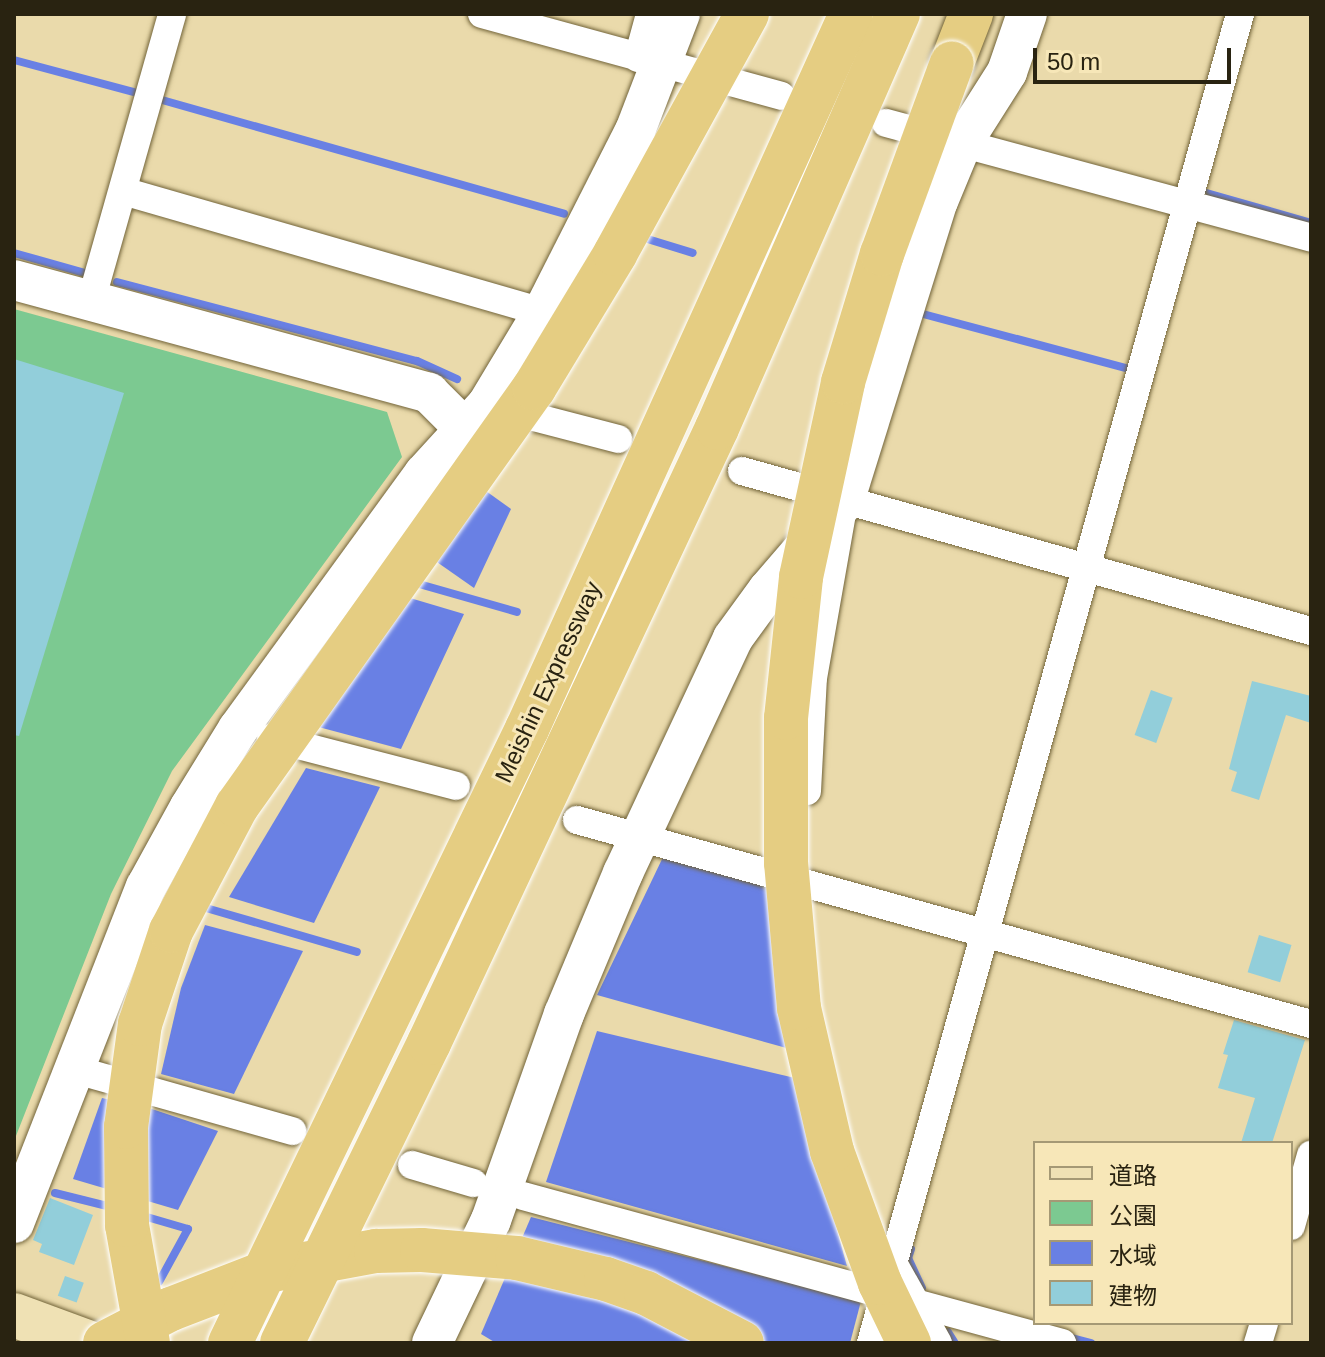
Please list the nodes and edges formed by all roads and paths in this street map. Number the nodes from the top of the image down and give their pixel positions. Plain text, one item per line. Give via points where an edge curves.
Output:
1 (172, 14) edge
2 (482, 14) edge
3 (650, 14) edge
4 (680, 14) edge
5 (747, 14) edge
6 (851, 14) edge
7 (898, 14) edge
8 (971, 14) edge
9 (1027, 14) edge
10 (1240, 14) edge
11 (651, 62) junction
12 (781, 96) dead end
13 (886, 123) dead end
14 (962, 143) junction
15 (123, 191) junction
16 (1188, 203) junction
17 (1311, 238) edge
18 (14, 280) edge
19 (91, 301) junction
20 (543, 312) junction
21 (476, 417) junction
22 (618, 439) dead end
23 (742, 471) dead end
24 (844, 502) junction
25 (1086, 570) junction
26 (1311, 631) edge
27 (238, 729) junction
28 (456, 786) dead end
29 (577, 820) dead end
30 (638, 838) junction
31 (777, 876) junction
32 (809, 885) junction
33 (984, 935) junction
34 (1311, 1024) edge
35 (73, 1069) junction
36 (292, 1131) dead end
37 (1311, 1155) edge
38 (412, 1165) dead end
39 (473, 1183) dead end
40 (523, 1196) dead end
41 (1293, 1219) edge
42 (14, 1223) edge
43 (893, 1263) junction
44 (880, 1294) junction
45 (14, 1315) edge
46 (912, 1323) edge
47 (90, 1343) edge
48 (105, 1343) edge
49 (148, 1343) edge
50 (230, 1343) edge
51 (282, 1343) edge
52 (432, 1343) edge
53 (742, 1343) edge
54 (871, 1343) edge
55 (938, 1343) edge
56 (1062, 1343) edge

1 - 15 street
2 - 11 street
3 - 11 street
4 - 11 street
5 - 49 highway, bridge via 615,254 534,388 251,784 171,931 140,1024 126,1127 127,1225
6 - 50 highway, Meishin Expressway, bridge via 527,729
7 - 51 highway, Meishin Expressway, bridge via 717,428
8 - 46 highway, bridge via 882,254 843,382 801,577 786,718 786,863 802,1022 837,1165 880,1283
9 - 14 street via 1007,72
10 - 16 street
11 - 12 street
11 - 20 street via 635,131
13 - 14 street
14 - 16 street
14 - 24 street via 938,201
15 - 19 street
15 - 20 street
16 - 17 street
16 - 25 street
18 - 19 street
19 - 21 street via 429,393
20 - 21 street
21 - 22 street
21 - 27 street via 424,474
23 - 24 street
24 - 25 street
24 - 30 street via 733,638
24 - 32 street via 813,678 807,775
25 - 26 street
25 - 33 street
27 - 28 street
27 - 35 street via 146,887
29 - 30 street
30 - 31 street
30 - 52 street via 564,1014 491,1220
31 - 32 street
31 - 44 street via 801,1064 843,1214
32 - 33 street
32 - 43 street via 825,1049 868,1205
33 - 34 street
33 - 43 street
35 - 36 street
35 - 42 street
37 - 41 street
38 - 39 street
40 - 44 street
43 - 44 street
43 - 46 street
44 - 46 street
44 - 54 street
45 - 47 main road
46 - 55 street
46 - 56 street
48 - 53 highway, bridge via 171,1309 272,1270 337,1256 422,1250 517,1258 606,1279 646,1293

